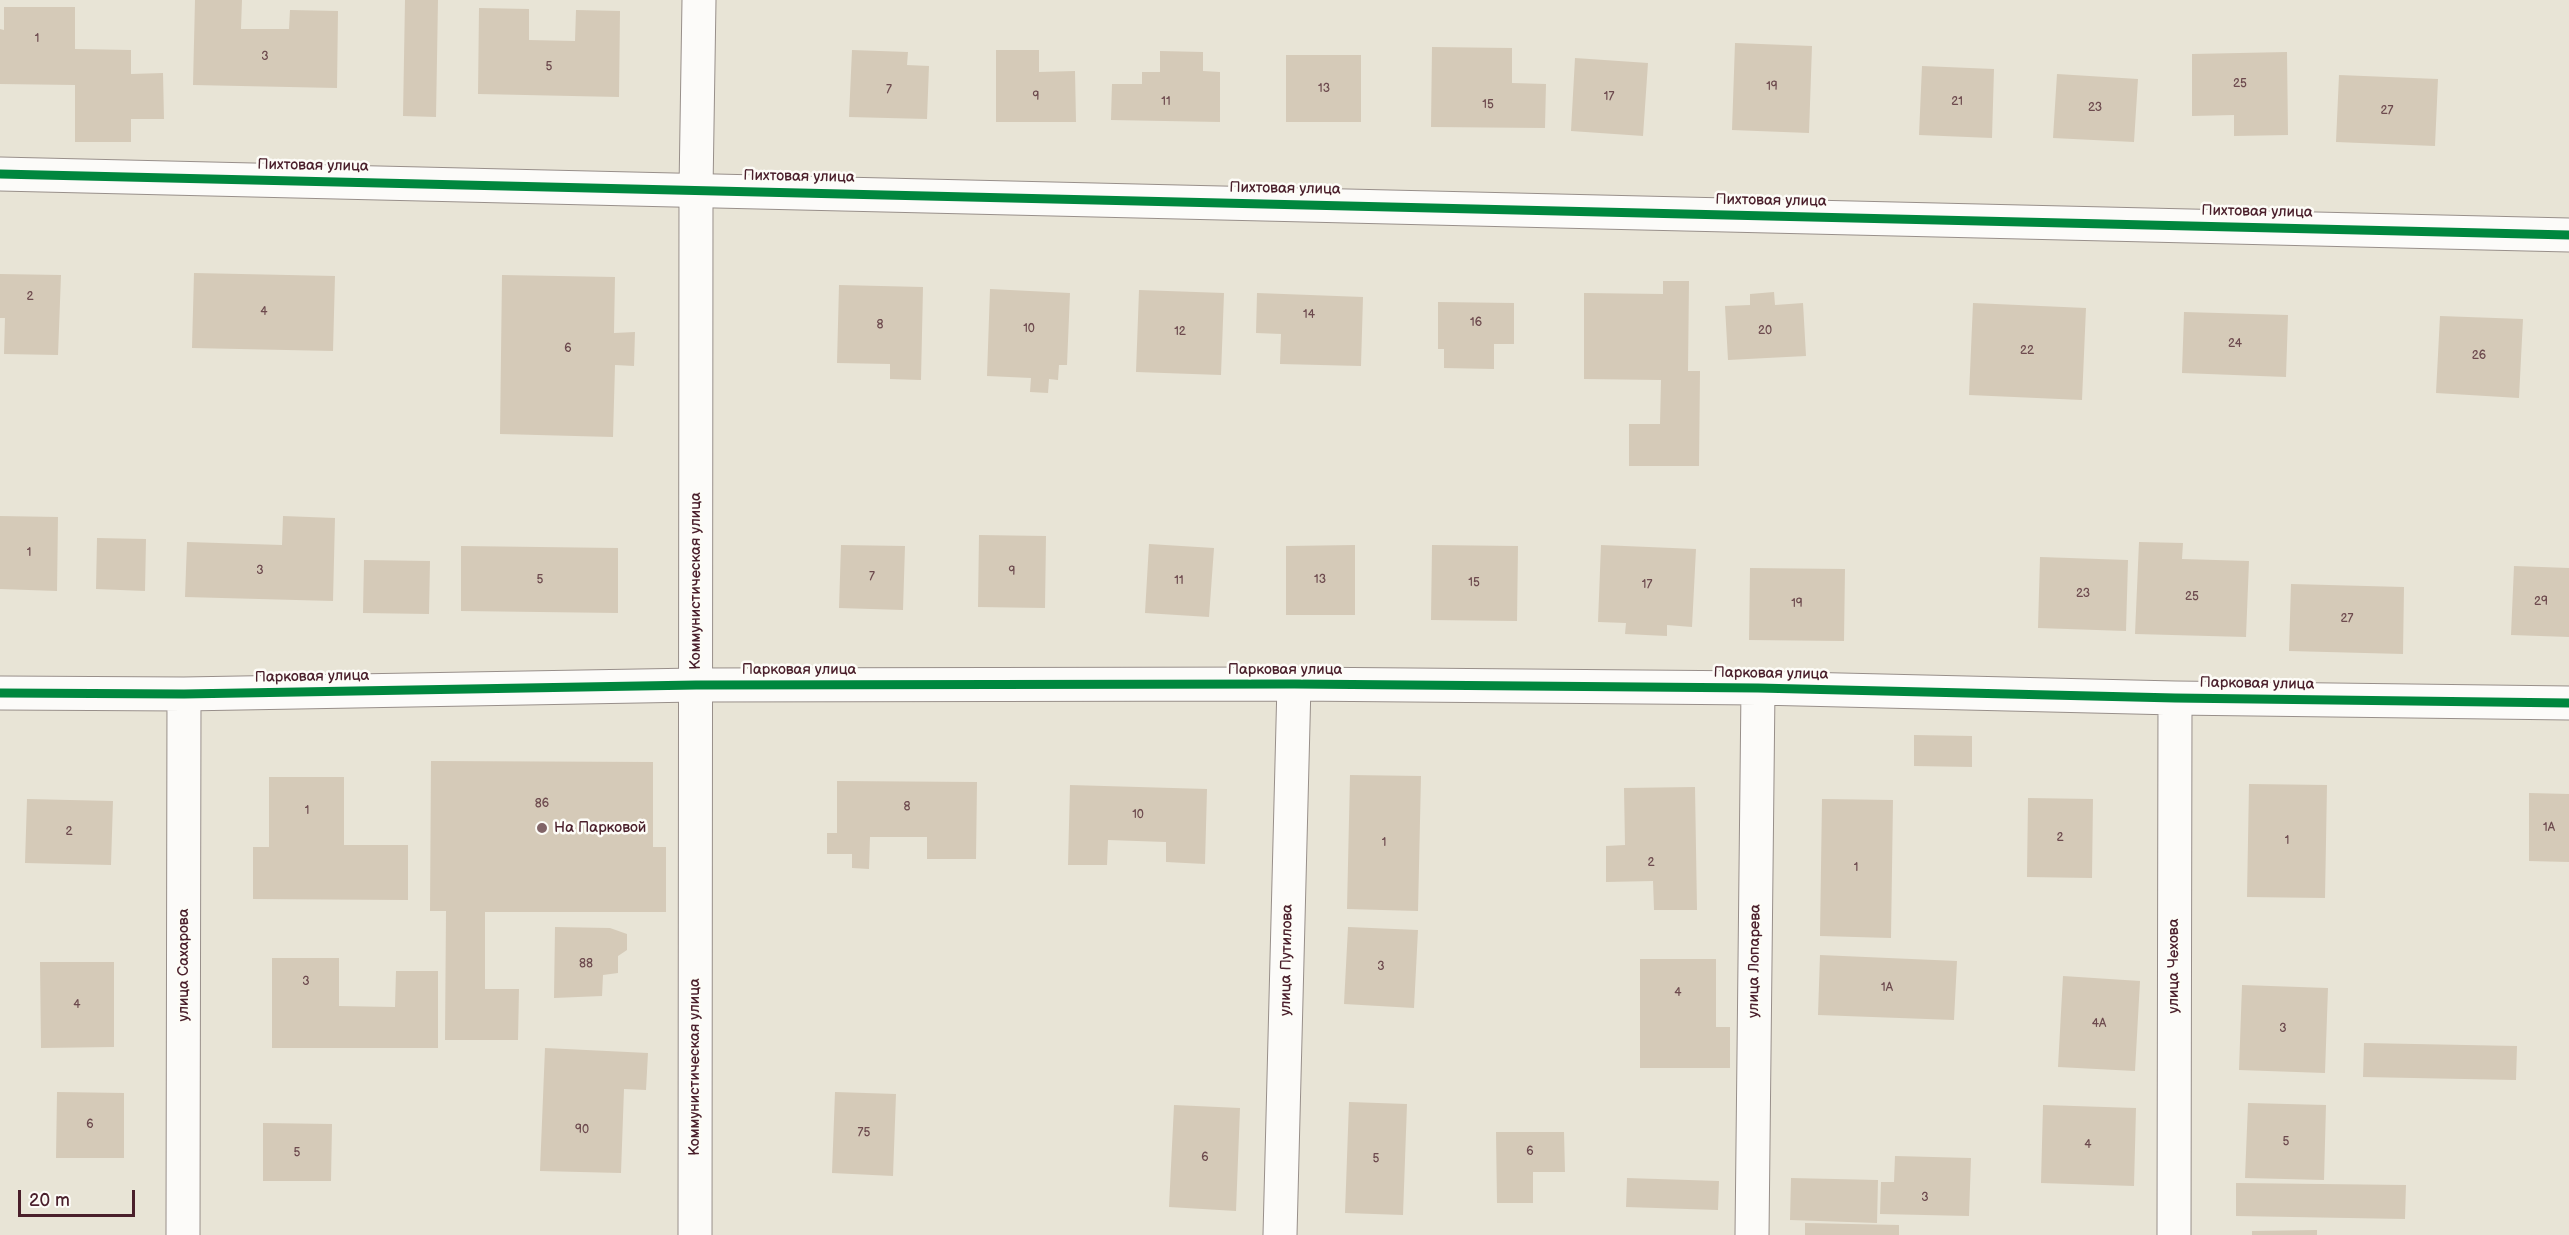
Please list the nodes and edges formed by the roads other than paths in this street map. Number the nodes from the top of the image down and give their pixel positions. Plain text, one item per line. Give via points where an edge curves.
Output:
1 (699, 0) edge
2 (0, 174) edge
3 (696, 189) junction
4 (2569, 235) edge
5 (1294, 684) junction
6 (696, 685) junction
7 (1758, 688) junction
8 (0, 693) edge
9 (184, 694) junction
10 (2175, 698) junction
11 (2569, 703) edge
12 (183, 1235) edge
13 (695, 1235) edge
14 (1280, 1235) edge
15 (1752, 1235) edge
16 (2174, 1235) edge

1 - 3 street, Коммунистическая улица
2 - 3 street, Пихтовая улица
3 - 4 street, Пихтовая улица
3 - 6 street, Коммунистическая улица
5 - 6 street, Парковая улица
5 - 7 street, Парковая улица
5 - 14 street, улица Путилова
6 - 9 street, Парковая улица
6 - 13 street, Коммунистическая улица
7 - 10 street, Парковая улица
7 - 15 street, улица Лопарева
8 - 9 street, Парковая улица
9 - 12 street, улица Сахарова
10 - 11 street, Парковая улица
10 - 16 street, улица Чехова

